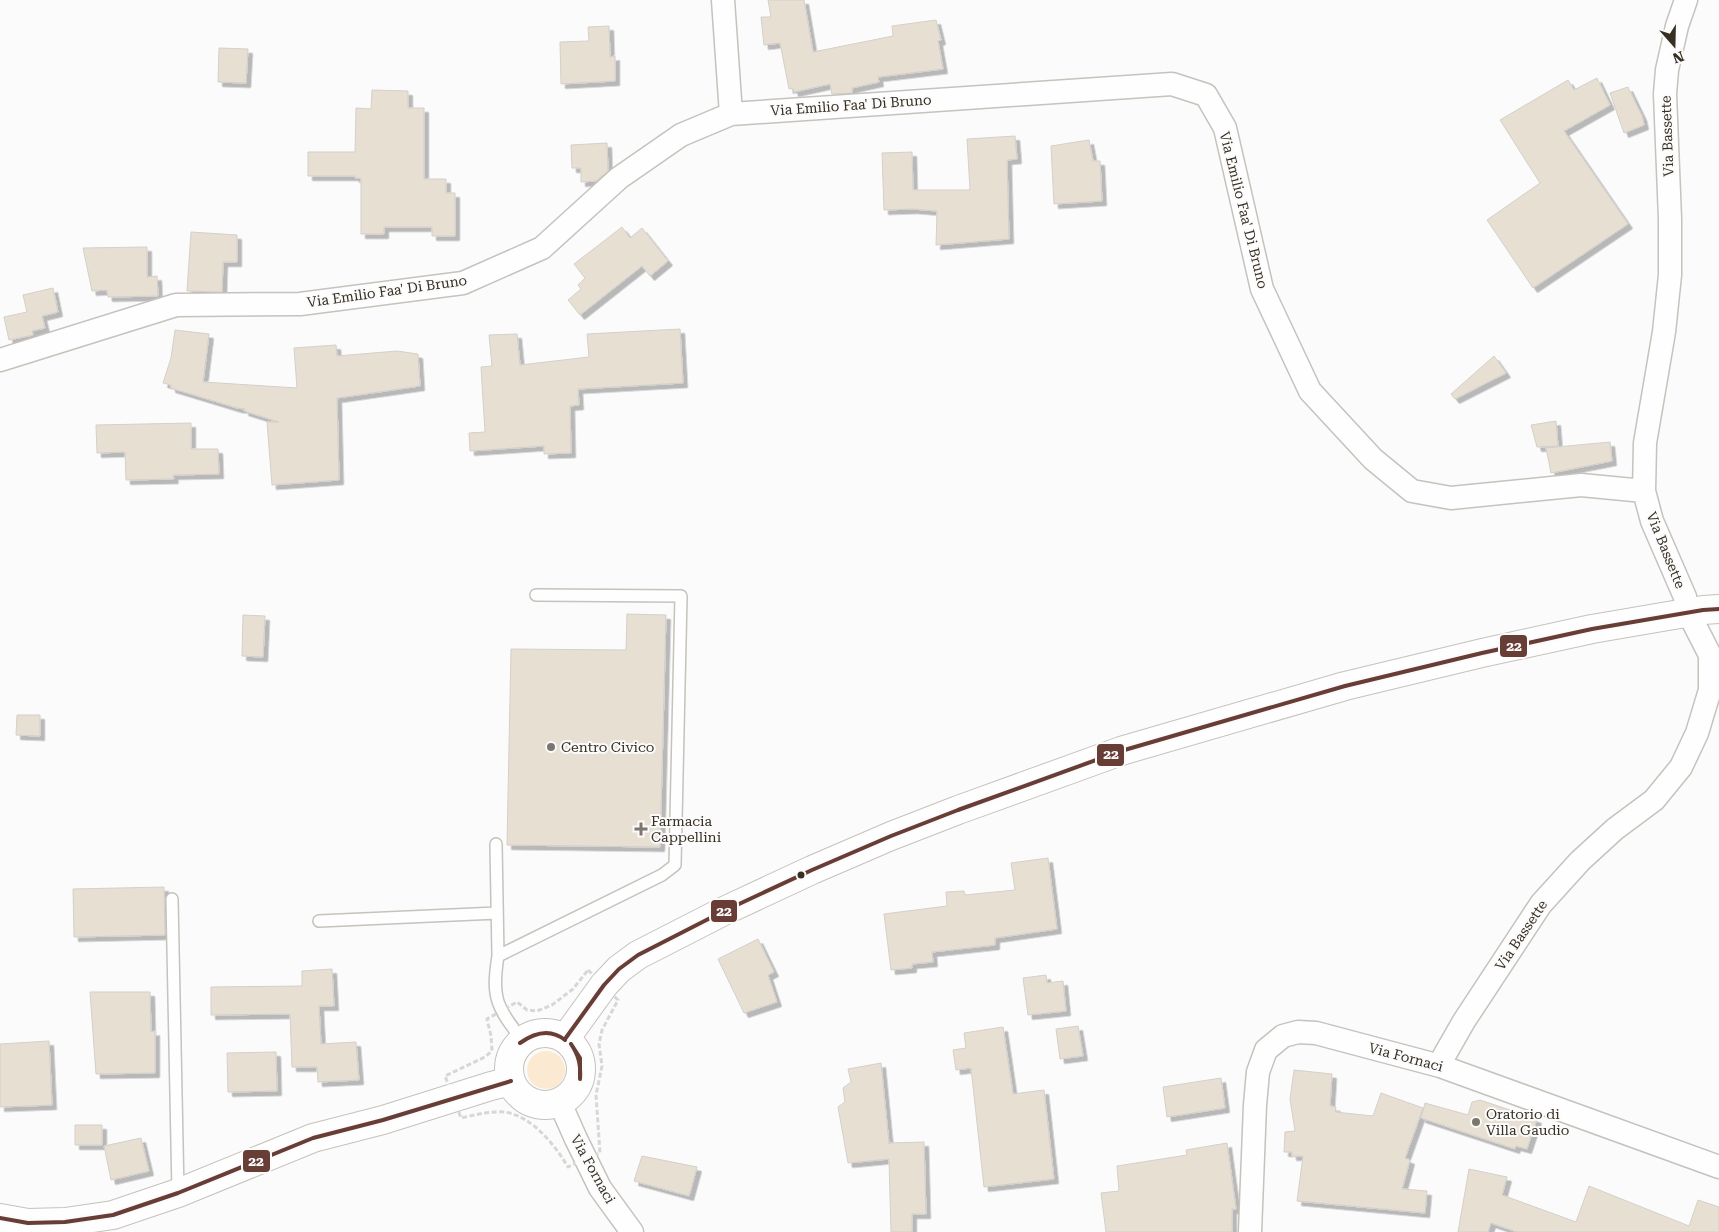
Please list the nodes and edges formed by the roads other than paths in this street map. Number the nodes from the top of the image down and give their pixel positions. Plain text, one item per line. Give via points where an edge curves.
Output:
1 (723, 0) edge
2 (1686, 0) edge
3 (731, 114) junction
4 (0, 360) edge
5 (1644, 491) junction
6 (536, 595) dead end
7 (1719, 609) edge
8 (1688, 612) junction
9 (496, 844) dead end
10 (172, 899) dead end
11 (497, 913) junction
12 (319, 921) dead end
13 (498, 956) junction
14 (565, 1039) junction
15 (523, 1041) junction
16 (1440, 1066) junction
17 (511, 1081) junction
18 (560, 1102) junction
19 (1719, 1166) edge
20 (178, 1193) junction
21 (0, 1218) edge
22 (64, 1227) edge
23 (632, 1232) edge
24 (1250, 1232) edge

1 - 3 street
2 - 5 street, Via Bassette via 1667,70 1670,276 1645,443
3 - 4 street, Via Emilio Faa' Di Bruno via 682,135 619,178 542,248 464,283 300,304 176,305
3 - 5 street, Via Emilio Faa' Di Bruno via 1172,84 1206,95 1225,128 1262,289 1310,391 1373,459 1412,491 1451,498 1581,485
5 - 8 street, Via Bassette via 1652,521 1685,597
6 - 13 lane via 681,596 675,865
7 - 8 street
8 - 14 street via 1491,650 1345,686 1121,751 958,810 812,870 638,954 604,986
8 - 16 street, Via Bassette via 1710,655 1710,690 1697,733 1681,766 1654,800 1580,860 1541,904 1464,1021
9 - 11 lane
10 - 20 lane
11 - 12 lane
11 - 13 lane
13 - 15 lane via 496,997 501,1011
14 - 15 street via 540,1033
14 - 18 street via 578,1053 582,1072 575,1090
15 - 17 street via 509,1063
16 - 19 street, Via Fornaci
16 - 24 street, Via Fornaci via 1316,1033 1298,1032 1283,1036 1267,1050 1258,1072
17 - 18 street via 515,1090 530,1103 540,1106
17 - 20 street via 313,1138
18 - 23 street, Via Fornaci via 600,1188
20 - 22 street via 113,1215
21 - 22 street

